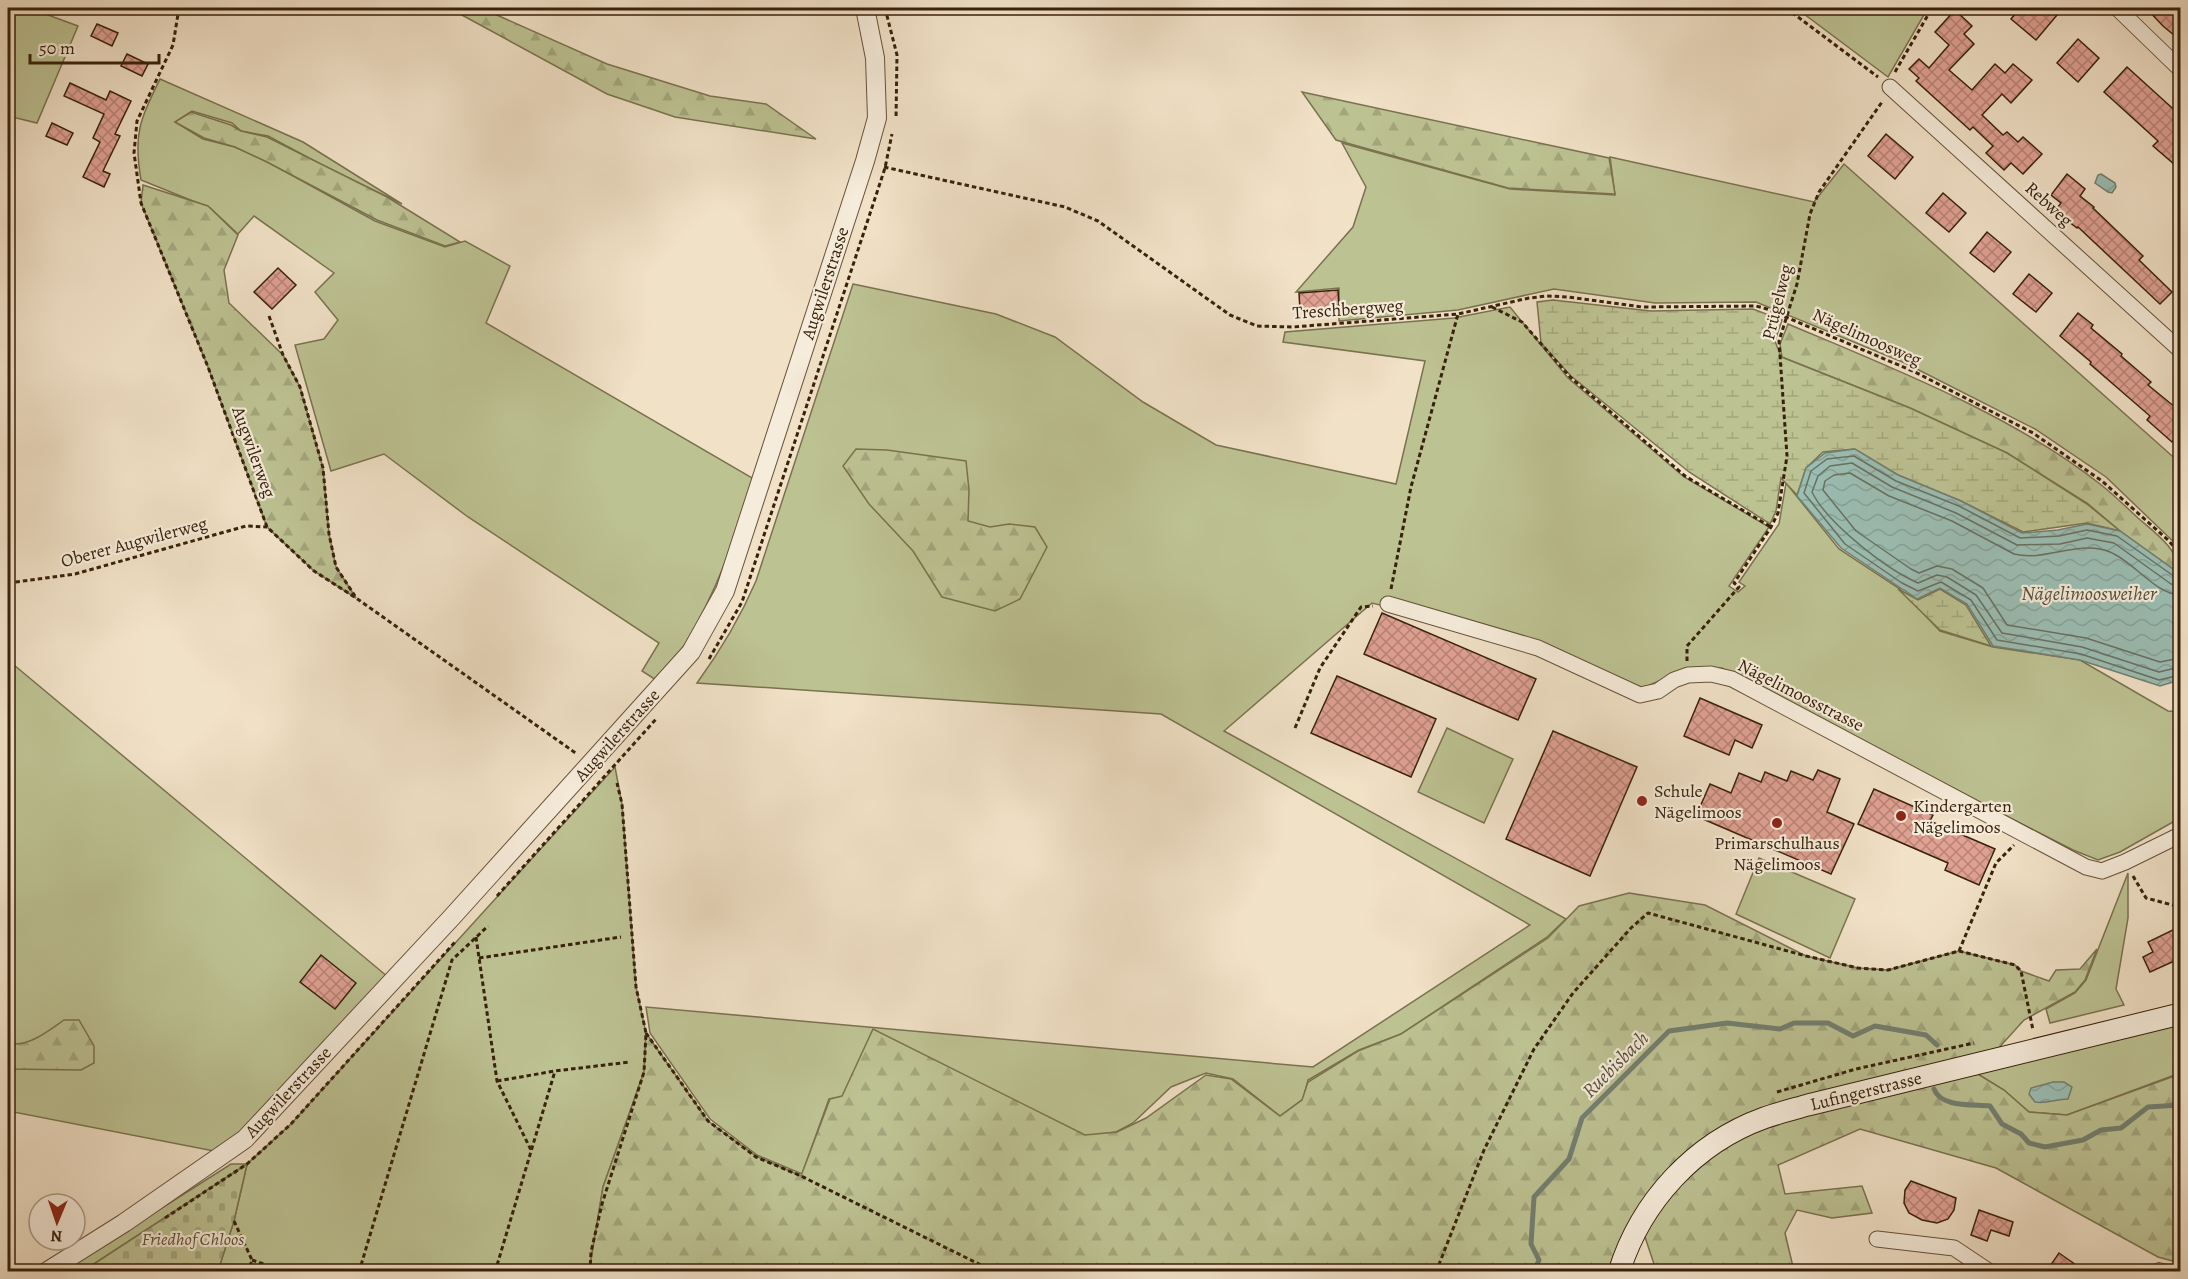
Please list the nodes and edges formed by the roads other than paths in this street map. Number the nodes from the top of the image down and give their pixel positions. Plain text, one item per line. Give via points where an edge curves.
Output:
1 (865, 8) edge
2 (2116, 8) edge
3 (2181, 69) edge
4 (1890, 87) road end
5 (2181, 350) edge
6 (1388, 604) road end
7 (2181, 835) edge
8 (2181, 1014) edge
9 (1877, 1239) dead end
10 (46, 1272) edge
11 (1620, 1272) edge
12 (1990, 1272) edge
13 (2147, 1272) edge
14 (2179, 1272) edge

1 - 10 street, Augwilerstrasse via 875,58 877,118 725,591 691,652 245,1139
2 - 3 street
4 - 5 street, Rebweg
6 - 7 street, Nägelimoosstrasse via 1538,648 1640,695 1658,691 1688,675 1711,674 1732,679 2086,867 2102,871
8 - 11 main road, Lufingerstrasse via 1763,1118 1720,1139 1691,1160 1667,1185 1640,1223
9 - 12 street via 1954,1248
13 - 14 lane via 2159,1267

